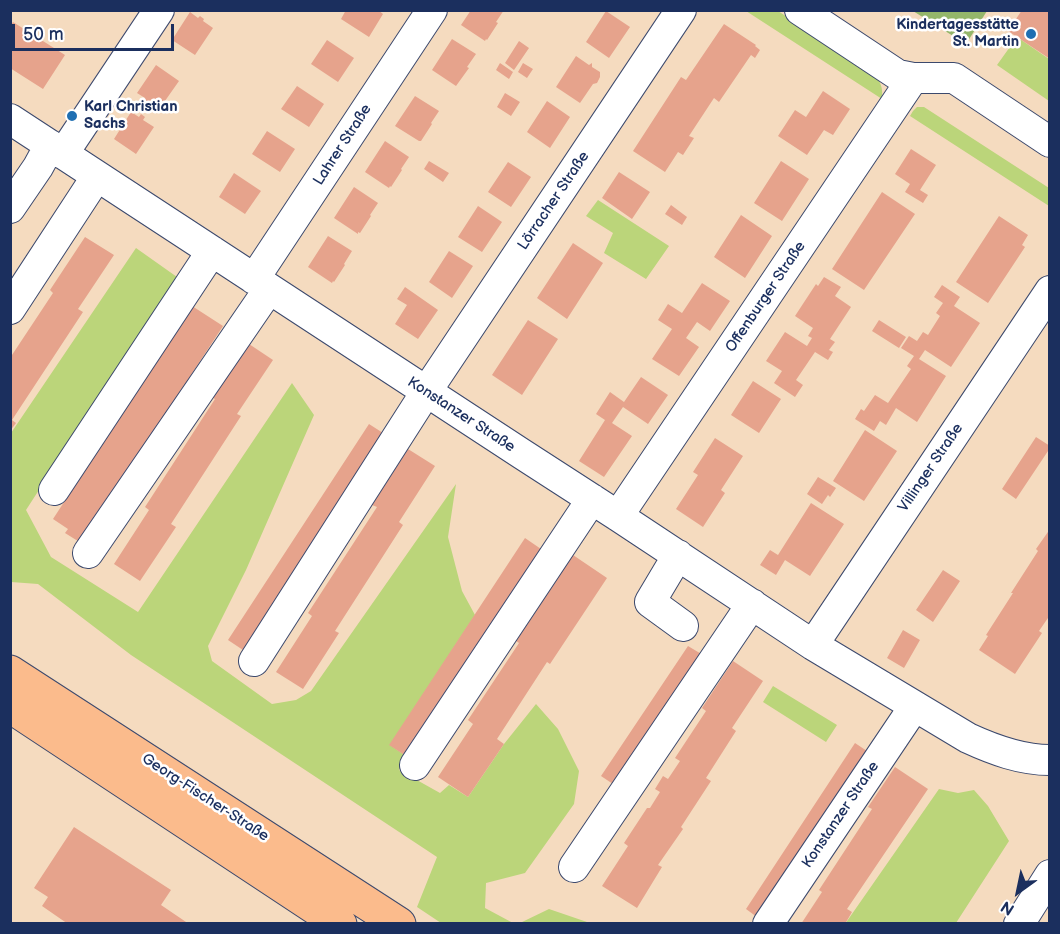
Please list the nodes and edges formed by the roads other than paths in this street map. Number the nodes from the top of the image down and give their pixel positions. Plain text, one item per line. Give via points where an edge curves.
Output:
1 (159, 10) edge
2 (432, 10) edge
3 (681, 10) edge
4 (800, 10) edge
5 (913, 78) junction
6 (10, 119) edge
7 (1050, 142) edge
8 (56, 149) junction
9 (97, 176) junction
10 (14, 194) edge
11 (212, 251) junction
12 (262, 284) junction
13 (1050, 291) edge
14 (10, 309) edge
15 (426, 392) junction
16 (54, 490) dead end
17 (592, 499) junction
18 (618, 516) junction
19 (88, 553) dead end
20 (678, 555) junction
21 (752, 604) junction
22 (683, 626) dead end
23 (813, 645) junction
24 (254, 661) dead end
25 (14, 695) edge
26 (914, 707) junction
27 (1050, 760) edge
28 (415, 765) dead end
29 (574, 867) dead end
30 (1050, 875) edge
31 (380, 918) edge
32 (340, 924) edge
33 (768, 924) edge
34 (1019, 924) edge

1 - 8 street
2 - 12 street, Lahrer Straße
3 - 15 street, Lörracher Straße
4 - 5 street via 898,75
5 - 7 street via 954,78
5 - 18 street, Offenburger Straße
6 - 8 street, Konstanzer Straße
8 - 9 street, Konstanzer Straße
8 - 10 street
9 - 11 street, Konstanzer Straße
9 - 14 street
11 - 12 street, Konstanzer Straße
11 - 16 street
12 - 15 street, Konstanzer Straße
12 - 19 street, Lahrer Straße
13 - 23 street, Villinger Straße
15 - 17 street, Konstanzer Straße
15 - 24 street, Lörracher Straße
17 - 18 street, Konstanzer Straße
17 - 28 street
18 - 20 street, Konstanzer Straße
20 - 21 street, Konstanzer Straße
20 - 22 street via 650,602
21 - 23 street, Konstanzer Straße
21 - 29 street
23 - 26 street, Konstanzer Straße
25 - 31 main road, Georg-Fischer-Straße
25 - 32 main road, Georg-Fischer-Straße
26 - 27 street, Konstanzer Straße via 993,750
26 - 33 street, Konstanzer Straße
30 - 34 street

